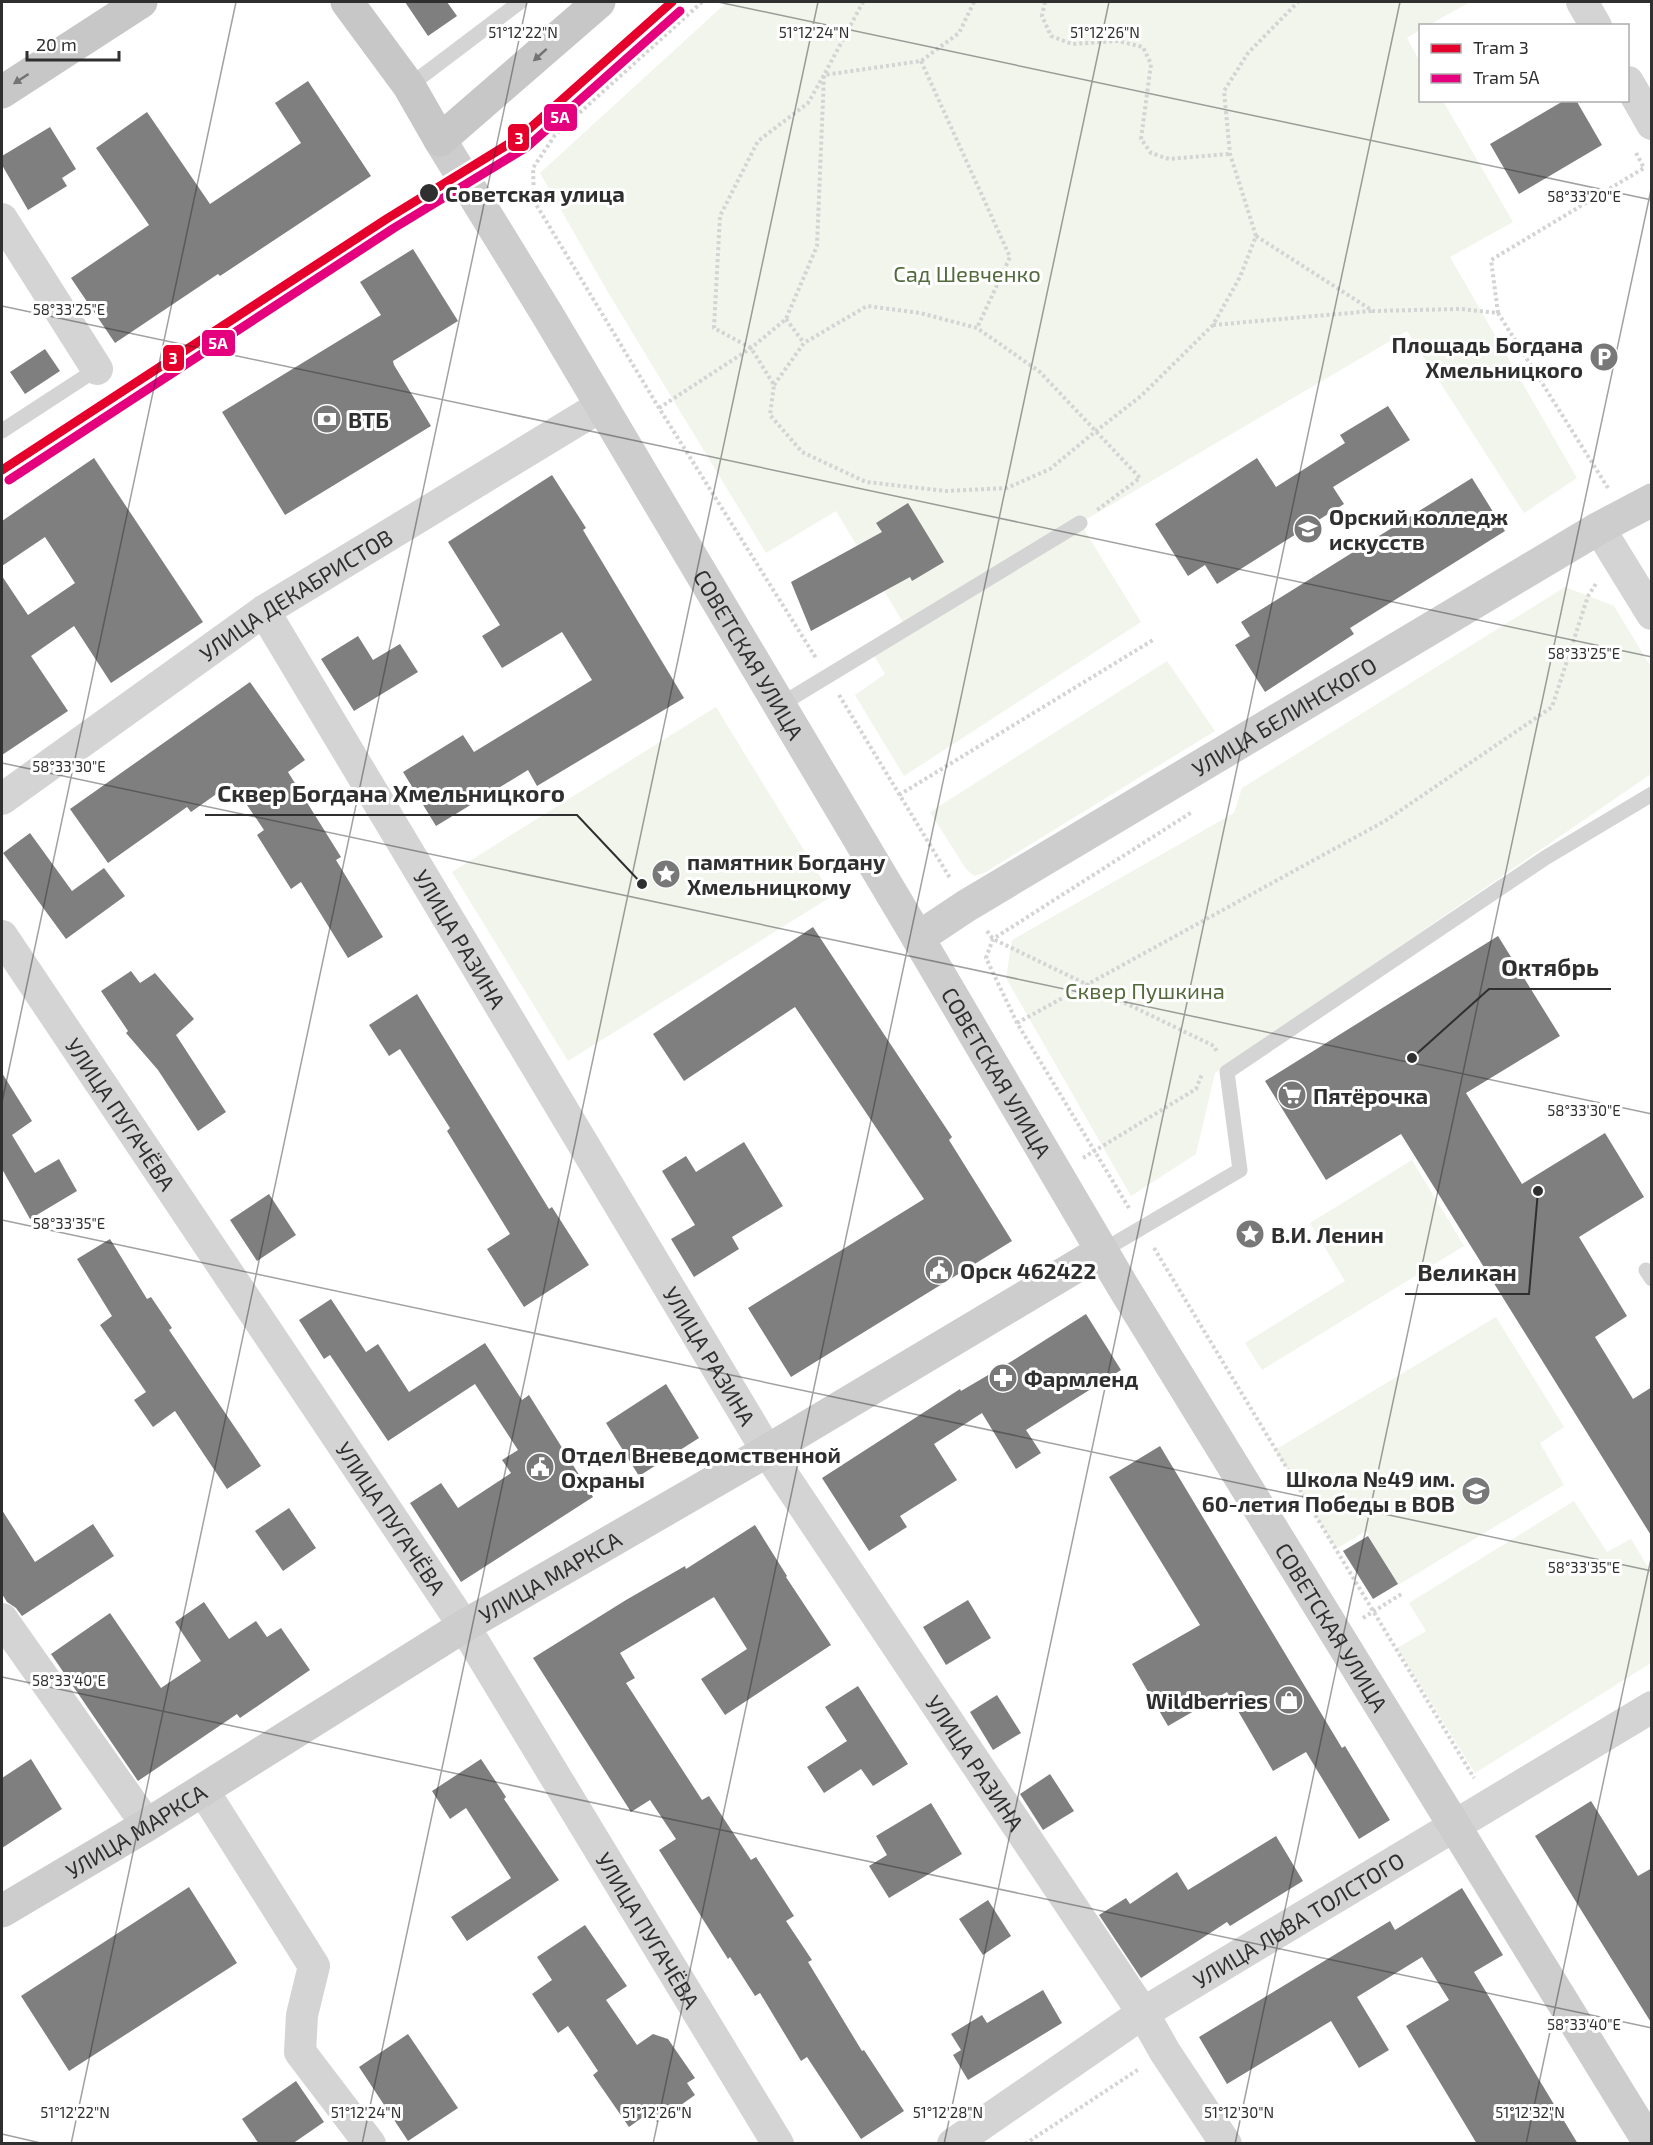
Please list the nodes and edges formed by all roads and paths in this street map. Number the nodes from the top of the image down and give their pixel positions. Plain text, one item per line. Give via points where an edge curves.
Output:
1 (141, 2) edge
2 (346, 2) edge
3 (520, 2) edge
4 (599, 2) edge
5 (702, 2) edge
6 (863, 2) edge
7 (974, 2) edge
8 (1045, 2) edge
9 (1298, 2) edge
10 (1582, 2) edge
11 (1595, 24) edge
12 (921, 60) junction
13 (824, 75) junction
14 (409, 86) junction
15 (1629, 86) edge
16 (2, 92) edge
17 (1642, 136) edge
18 (440, 140) junction
19 (1230, 154) junction
20 (2, 219) edge
21 (1256, 236) junction
22 (1373, 310) junction
23 (1498, 313) junction
24 (786, 319) junction
25 (1213, 325) junction
26 (977, 328) junction
27 (804, 343) junction
28 (751, 348) junction
29 (98, 369) joint
30 (774, 385) junction
31 (601, 406) junction
32 (659, 408) junction
33 (2, 431) edge
34 (1096, 431) junction
35 (1625, 514) edge
36 (1080, 523) joint
37 (1598, 580) dead end
38 (264, 612) junction
39 (1652, 614) edge
40 (1154, 640) dead end
41 (828, 676) junction
42 (780, 705) junction
43 (1652, 794) edge
44 (899, 795) junction
45 (2, 799) edge
46 (966, 906) junction
47 (2, 936) edge
48 (918, 938) junction
49 (1088, 985) junction
50 (1017, 1023) dead end
51 (1214, 1046) junction
52 (1210, 1057) dead end
53 (1205, 1068) dead end
54 (1227, 1071) junction
55 (1103, 1147) dead end
56 (1102, 1251) junction
57 (767, 1451) junction
58 (1403, 1593) dead end
59 (2, 1619) edge
60 (464, 1626) junction
61 (1337, 1634) junction
62 (1652, 1707) edge
63 (203, 1790) junction
64 (147, 1826) junction
65 (1455, 1826) junction
66 (2, 1911) edge
67 (1143, 2013) junction
68 (1165, 2052) junction
69 (370, 2144) edge
70 (778, 2144) edge
71 (953, 2144) edge
72 (1025, 2144) edge
73 (1226, 2144) edge
74 (1650, 2144) edge

1 -> 16 main road
2 - 14 main road, СОВЕТСКАЯ УЛИЦА
3 - 14 lane
4 -> 18 main road
5 - 32 path via 555,135 533,168 534,201
6 - 13 path
7 - 12 path via 959,33
8 - 19 path via 1041,16 1051,36 1072,44 1118,41 1143,47 1151,64 1141,139 1151,153 1169,159
9 - 19 path via 1248,53 1224,92
10 - 11 street
12 - 13 path
12 - 26 path via 1010,257
13 - 24 path via 817,246
13 - 28 path via 808,103 758,141 720,216 714,328
14 - 18 main road, СОВЕТСКАЯ УЛИЦА
15 - 17 street
17 - 23 path via 1644,168 1491,260
18 - 31 street, СОВЕТСКАЯ УЛИЦА
19 - 21 path
20 - 29 street
21 - 22 path
21 - 25 path via 1240,277
22 - 23 path via 1461,309
22 - 25 path
23 - 35 path
24 - 27 path
24 - 28 path
25 - 34 path via 1141,396
26 - 27 path via 920,313 867,306
26 - 34 path via 1040,372
27 - 30 path
28 - 30 path
28 - 32 path
29 - 33 lane
30 - 34 path via 770,415 802,452 866,483 946,491 1007,488 1050,469
31 - 38 street, УЛИЦА ДЕКАБРИСТОВ
31 - 42 street, СОВЕТСКАЯ УЛИЦА
32 - 41 path
34 - 36 path via 1140,478
35 - 39 street
35 - 46 street, УЛИЦА БЕЛИНСКОГО
36 - 41 lane
37 - 49 path via 1588,596 1552,707 1385,821
38 - 45 street, УЛИЦА ДЕКАБРИСТОВ
38 - 57 street, УЛИЦА РАЗИНА
40 - 44 path
41 - 42 lane
41 - 44 path
42 - 48 street, СОВЕТСКАЯ УЛИЦА
43 - 54 lane via 1545,858
44 - 46 path
46 - 48 street, УЛИЦА БЕЛИНСКОГО
46 - 49 path via 993,939
47 - 60 street, УЛИЦА ПУГАЧЁВА
48 - 56 street, СОВЕТСКАЯ УЛИЦА
49 - 50 path
49 - 51 path
51 - 52 path
51 - 54 path
53 - 55 path via 1196,1089
54 - 56 lane via 1240,1170
56 - 57 street, УЛИЦА МАРКСА
56 - 61 street, СОВЕТСКАЯ УЛИЦА
57 - 60 street, УЛИЦА МАРКСА
57 - 67 street, УЛИЦА РАЗИНА
58 - 61 path
59 - 64 street
60 - 63 street, УЛИЦА МАРКСА
60 - 70 street, УЛИЦА ПУГАЧЁВА
61 - 65 street, СОВЕТСКАЯ УЛИЦА
62 - 65 street, УЛИЦА ЛЬВА ТОЛСТОГО
63 - 64 street, УЛИЦА МАРКСА
63 - 69 street via 314,1966 302,2015 300,2052
64 - 66 street, УЛИЦА МАРКСА
65 - 67 street, УЛИЦА ЛЬВА ТОЛСТОГО
65 - 74 street, СОВЕТСКАЯ УЛИЦА
67 - 68 street, УЛИЦА РАЗИНА
67 - 71 street, УЛИЦА ЛЬВА ТОЛСТОГО
68 - 72 path
68 - 73 street, УЛИЦА РАЗИНА

